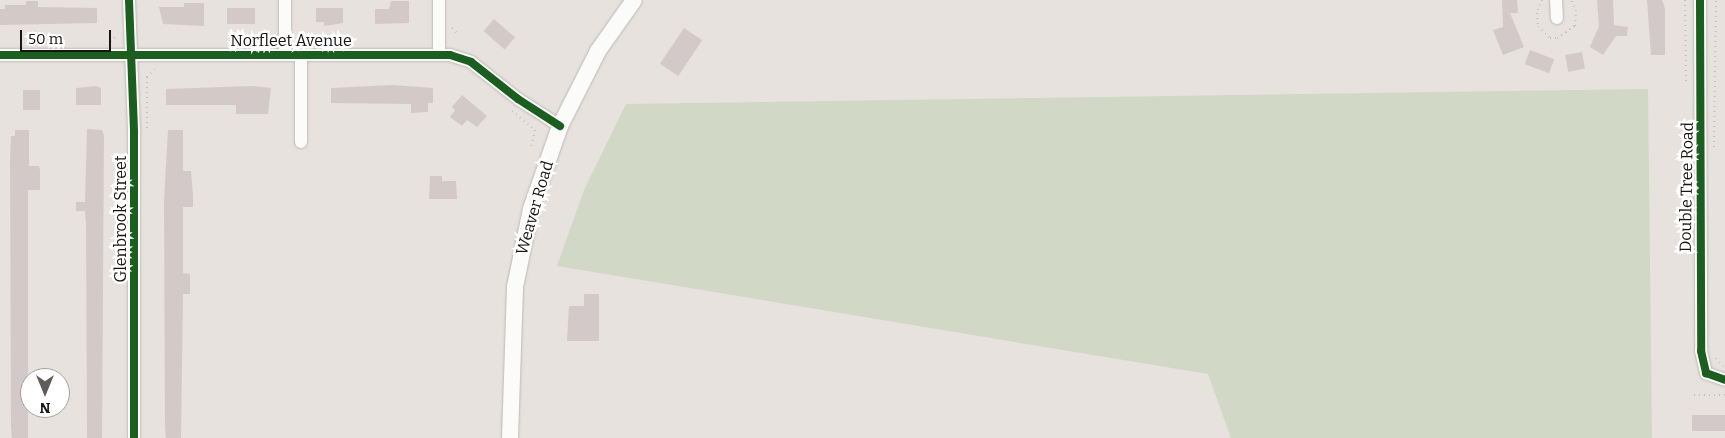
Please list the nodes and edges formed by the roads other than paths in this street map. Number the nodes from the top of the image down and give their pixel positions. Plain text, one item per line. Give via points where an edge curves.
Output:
1 (129, 0) edge
2 (285, 0) edge
3 (439, 0) edge
4 (634, 0) edge
5 (1556, 0) edge
6 (1700, 0) edge
7 (1557, 18) dead end
8 (439, 54) junction
9 (0, 55) edge
10 (285, 55) junction
11 (300, 55) junction
12 (131, 56) junction
13 (560, 126) junction
14 (301, 142) dead end
15 (1725, 380) edge
16 (134, 438) edge
17 (510, 438) edge

1 - 12 street, Glenbrook Street
2 - 10 street
3 - 8 street
4 - 13 main road, Weaver Road via 598,52
5 - 7 street
6 - 15 street, Double Tree Road via 1700,315 1706,373
8 - 11 street, Norfleet Avenue
8 - 13 street, Norfleet Avenue via 471,62 518,100
9 - 12 street, Norfleet Avenue
10 - 11 street, Norfleet Avenue
10 - 12 street, Norfleet Avenue
11 - 14 street
12 - 16 street, Glenbrook Street
13 - 17 main road, Weaver Road via 520,255 512,327

